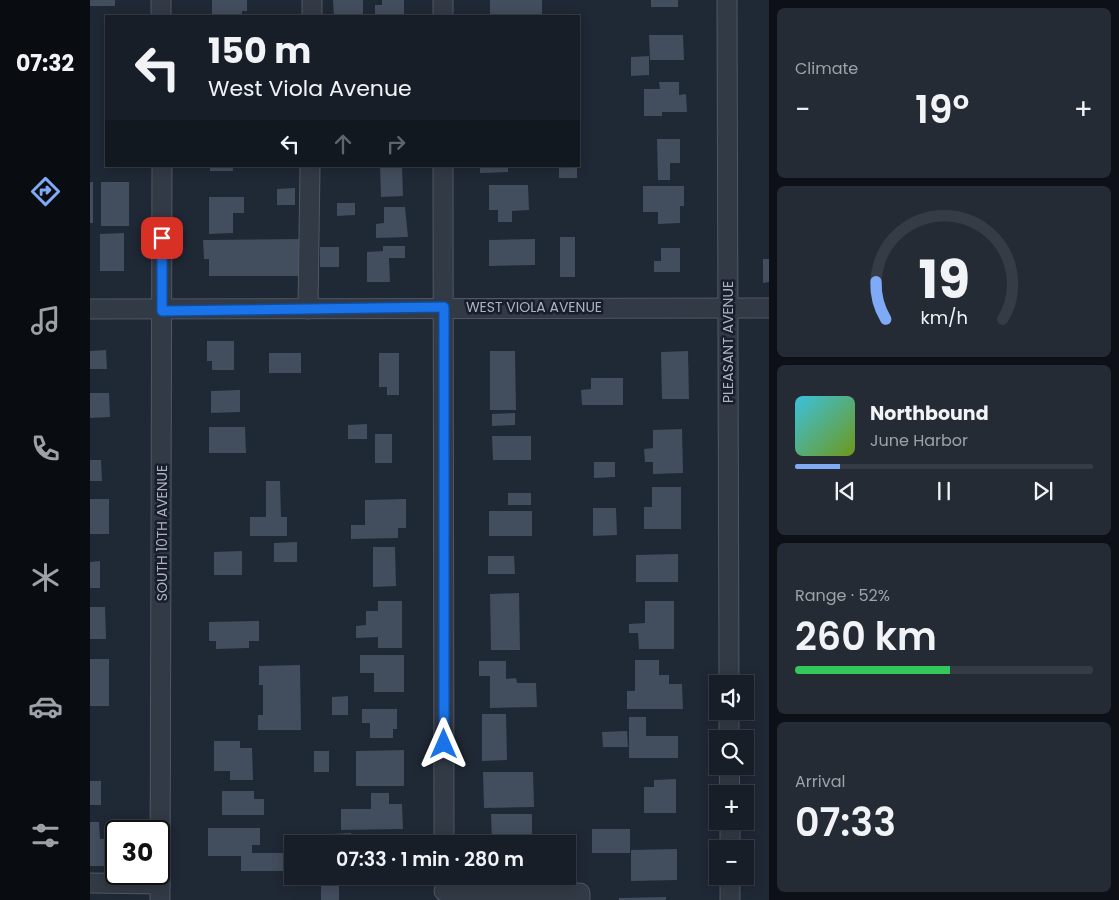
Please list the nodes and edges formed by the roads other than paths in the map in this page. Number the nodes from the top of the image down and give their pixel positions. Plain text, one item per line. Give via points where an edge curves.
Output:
1 (161, 0) edge
2 (312, 0) edge
3 (443, 0) edge
4 (727, 0) edge
5 (161, 15) edge
6 (312, 15) edge
7 (443, 15) edge
8 (162, 167) edge
9 (310, 167) edge
10 (443, 167) edge
11 (444, 307) junction
12 (728, 308) junction
13 (769, 308) edge
14 (90, 309) edge
15 (308, 309) junction
16 (162, 311) junction
17 (729, 675) edge
18 (444, 835) edge
19 (90, 883) edge
20 (730, 885) edge
21 (444, 889) edge
22 (160, 892) edge
23 (580, 900) edge
24 (730, 900) edge

1 - 5 street
2 - 6 street
3 - 7 street
4 - 12 street, PLEASANT AVENUE
8 - 16 street, SOUTH 10TH AVENUE
9 - 15 street
10 - 11 street
11 - 12 street, WEST VIOLA AVENUE
11 - 15 street, WEST VIOLA AVENUE
11 - 18 street
12 - 13 street, WEST VIOLA AVENUE
12 - 17 street, PLEASANT AVENUE
14 - 16 street, WEST VIOLA AVENUE
15 - 16 street, WEST VIOLA AVENUE
16 - 22 street, SOUTH 10TH AVENUE
19 - 22 street
20 - 24 street
21 - 23 street via 580,893

